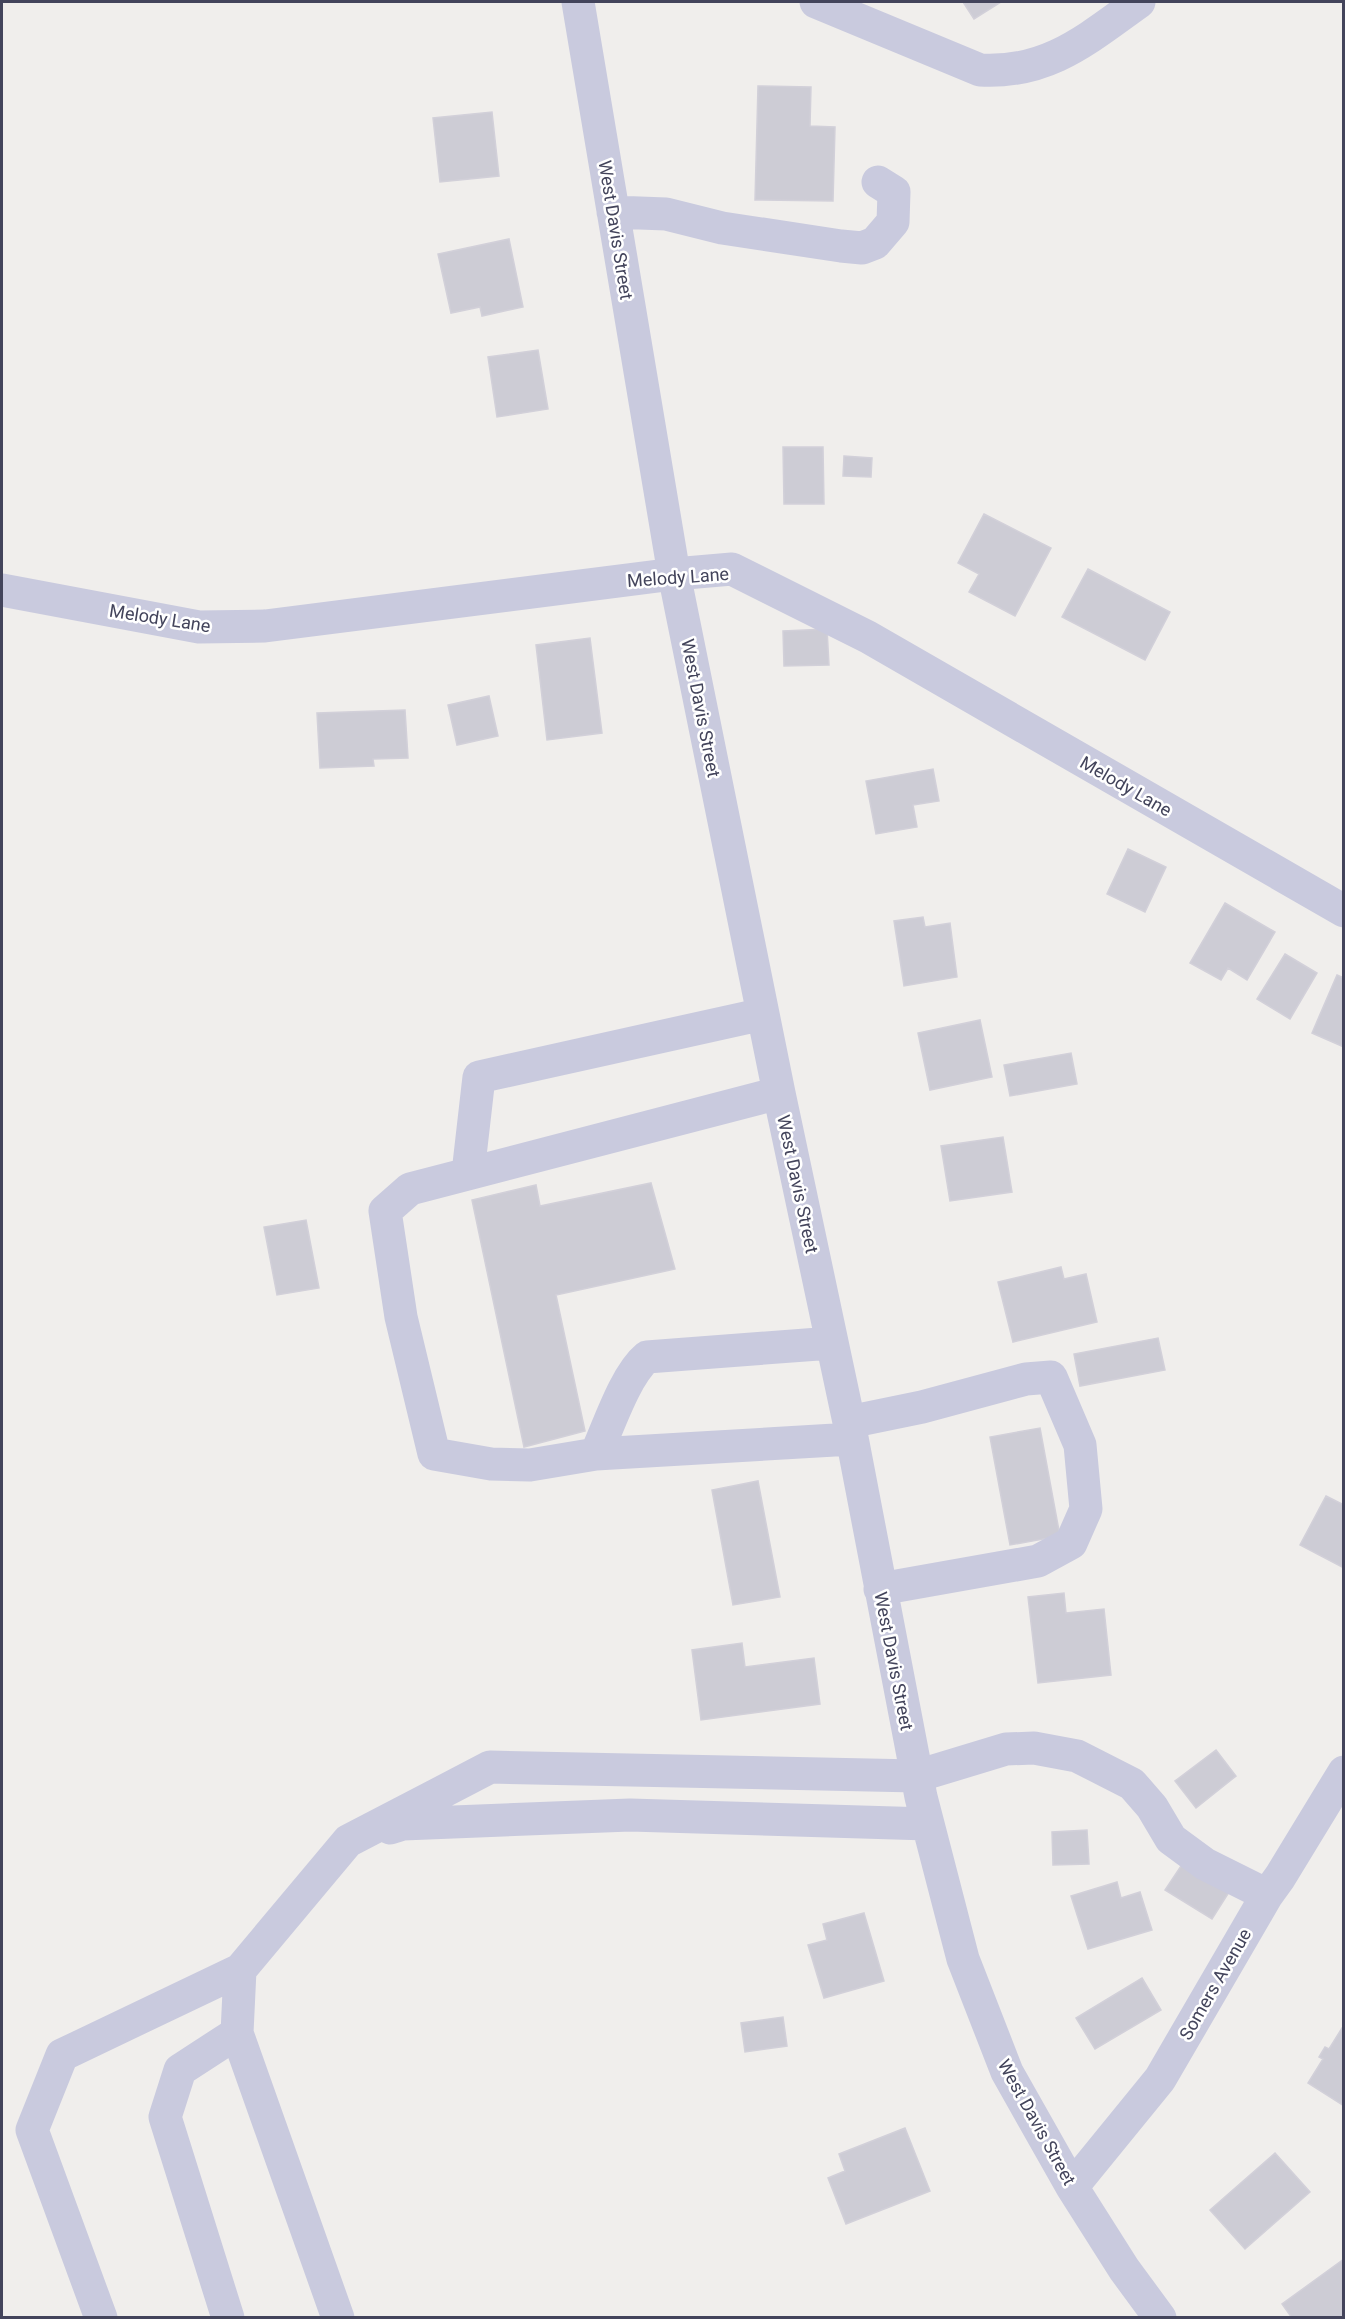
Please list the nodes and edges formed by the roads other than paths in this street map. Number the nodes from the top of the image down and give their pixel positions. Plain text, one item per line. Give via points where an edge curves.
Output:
1 (578, 2) edge
2 (816, 2) edge
3 (1139, 2) edge
4 (878, 182) dead end
5 (613, 212) junction
6 (674, 574) junction
7 (2, 590) edge
8 (1344, 912) edge
9 (763, 1014) junction
10 (779, 1093) junction
11 (468, 1173) junction
12 (832, 1343) junction
13 (850, 1430) junction
14 (596, 1455) junction
15 (880, 1589) junction
16 (1344, 1772) edge
17 (917, 1776) junction
18 (928, 1824) junction
19 (348, 1841) junction
20 (1267, 1895) junction
21 (240, 1971) junction
22 (237, 2033) junction
23 (1072, 2187) junction
24 (1156, 2316) edge
25 (101, 2318) edge
26 (228, 2318) edge
27 (338, 2318) edge

1 - 5 street, West Davis Street
2 - 3 street via 980,70 1001,72 1048,61 1077,47
4 - 5 street via 894,192 893,222 875,243 862,248 722,228 666,214
5 - 6 street, West Davis Street
6 - 7 street, Melody Lane via 265,626 199,627
6 - 8 street, Melody Lane via 732,569 857,632
6 - 9 street, West Davis Street
9 - 10 street, West Davis Street
9 - 11 street via 479,1077
10 - 11 street
10 - 12 street, West Davis Street
11 - 14 street via 410,1189 385,1211 401,1317 434,1454 491,1464 530,1465
12 - 13 street, West Davis Street
12 - 14 street via 647,1357 627,1383
13 - 14 street
13 - 15 street, West Davis Street
13 - 15 street via 1026,1379 1051,1377 1080,1445 1086,1509 1071,1542 1038,1561
15 - 17 street, West Davis Street
16 - 20 street, Somers Avenue
17 - 18 street, West Davis Street
17 - 19 street via 490,1767
17 - 20 street via 1006,1749 1034,1748 1077,1756 1132,1784 1152,1807 1171,1839 1205,1864
18 - 19 street via 630,1815 403,1824
18 - 23 street, West Davis Street via 963,1959 1007,2073
19 - 21 street
20 - 23 street, Somers Avenue via 1160,2079
21 - 22 street
21 - 25 street via 62,2055 32,2130
22 - 26 street via 180,2070 165,2117
22 - 27 street
23 - 24 street, West Davis Street

